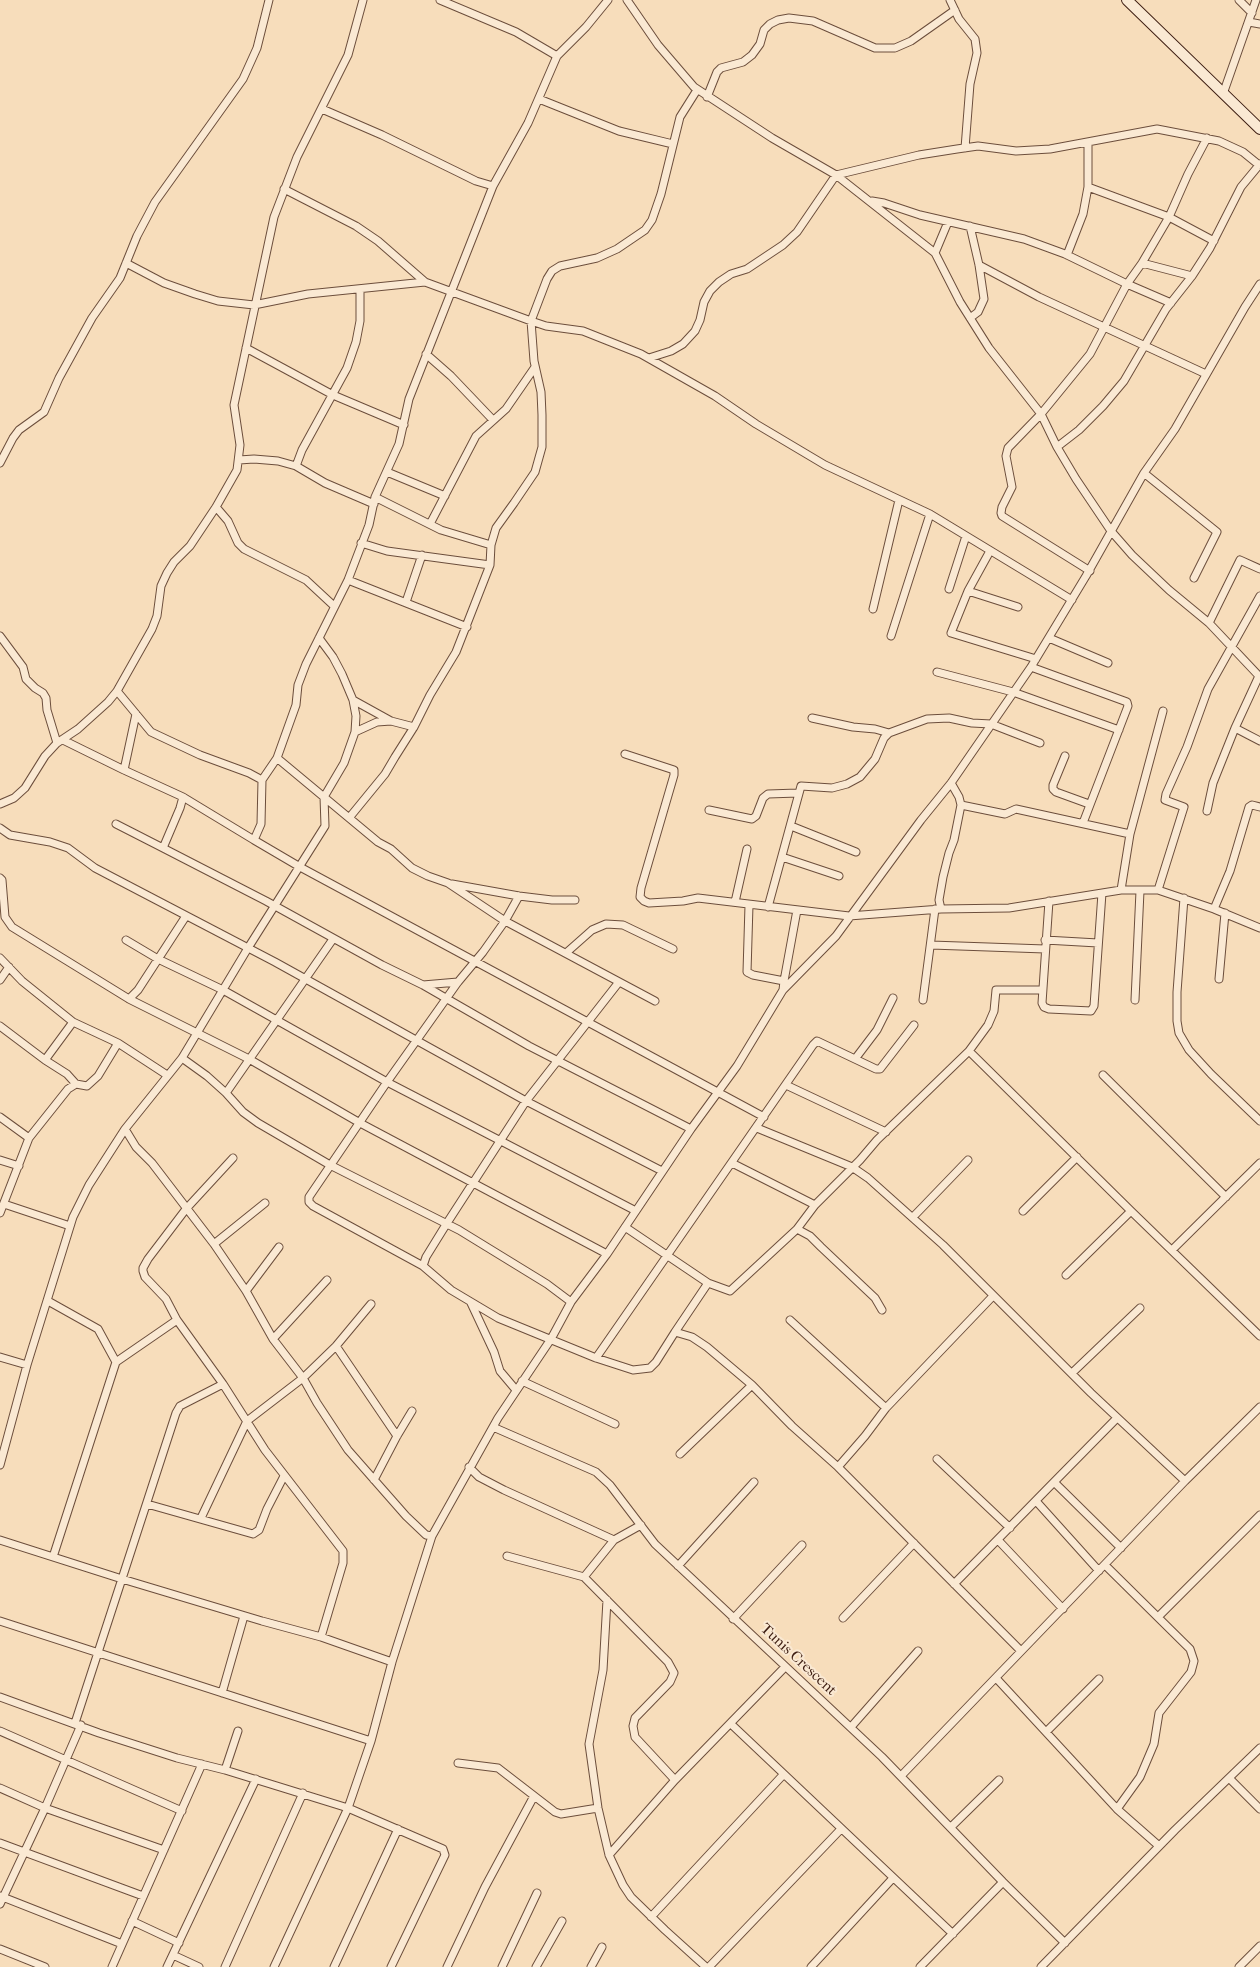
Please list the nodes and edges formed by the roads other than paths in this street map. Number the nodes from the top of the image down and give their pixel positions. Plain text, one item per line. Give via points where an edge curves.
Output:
1 (269, 0) edge
2 (363, 0) edge
3 (440, 0) edge
4 (608, 0) edge
5 (627, 0) edge
6 (950, 0) edge
7 (1128, 0) edge
8 (1239, 0) edge
9 (1256, 0) edge
10 (955, 10) junction
11 (1252, 13) junction
12 (1248, 22) junction
13 (1260, 24) edge
14 (557, 56) junction
15 (697, 90) junction
16 (1223, 94) junction
17 (707, 97) junction
18 (539, 99) junction
19 (322, 109) junction
20 (1260, 129) edge
21 (1207, 138) junction
22 (1088, 143) junction
23 (673, 144) junction
24 (966, 148) junction
25 (1259, 164) edge
26 (836, 175) junction
27 (493, 186) junction
28 (1088, 187) junction
29 (284, 189) junction
30 (872, 201) junction
31 (1169, 217) junction
32 (948, 222) junction
33 (970, 226) junction
34 (1214, 242) junction
35 (935, 253) junction
36 (1067, 255) junction
37 (126, 263) junction
38 (1142, 263) junction
39 (979, 265) junction
40 (1192, 276) junction
41 (424, 282) junction
42 (1127, 284) junction
43 (1260, 284) edge
44 (360, 290) junction
45 (451, 291) junction
46 (1171, 303) junction
47 (254, 305) junction
48 (970, 318) junction
49 (531, 321) junction
50 (1105, 328) junction
51 (1144, 347) junction
52 (246, 348) junction
53 (426, 354) junction
54 (649, 358) junction
55 (535, 366) junction
56 (1206, 374) junction
57 (333, 395) junction
58 (1041, 414) junction
59 (493, 420) junction
60 (404, 425) junction
61 (1057, 447) junction
62 (239, 460) junction
63 (0, 463) edge
64 (296, 466) junction
65 (387, 472) junction
66 (1144, 473) junction
67 (445, 496) junction
68 (375, 500) junction
69 (899, 500) junction
70 (216, 507) junction
71 (930, 514) junction
72 (430, 524) junction
73 (1111, 531) junction
74 (966, 536) junction
75 (362, 543) junction
76 (491, 545) junction
77 (990, 551) junction
78 (422, 555) junction
79 (490, 565) junction
80 (1260, 568) edge
81 (1090, 571) junction
82 (1194, 578) dead end
83 (348, 580) junction
84 (950, 589) dead end
85 (968, 591) junction
86 (1260, 596) edge
87 (1072, 600) junction
88 (406, 602) junction
89 (334, 606) junction
90 (1018, 607) dead end
91 (873, 609) dead end
92 (1209, 623) junction
93 (467, 627) junction
94 (0, 636) edge
95 (891, 636) dead end
96 (318, 638) junction
97 (1049, 638) junction
98 (1232, 646) junction
99 (1036, 659) junction
100 (1108, 663) dead end
101 (1031, 667) junction
102 (937, 672) dead end
103 (1260, 677) edge
104 (117, 691) junction
105 (1013, 692) junction
106 (353, 700) junction
107 (1163, 711) dead end
108 (136, 714) junction
109 (812, 718) dead end
110 (391, 721) junction
111 (992, 724) junction
112 (414, 728) junction
113 (1235, 728) junction
114 (1119, 730) junction
115 (355, 732) junction
116 (889, 733) junction
117 (60, 741) junction
118 (1260, 741) edge
119 (1040, 743) dead end
120 (625, 754) dead end
121 (1066, 756) dead end
122 (277, 758) junction
123 (124, 770) junction
124 (262, 780) junction
125 (951, 783) junction
126 (798, 793) junction
127 (324, 796) junction
128 (183, 797) junction
129 (0, 804) edge
130 (1089, 804) junction
131 (961, 805) junction
132 (1260, 807) edge
133 (709, 810) dead end
134 (1207, 811) dead end
135 (349, 818) junction
136 (1083, 823) junction
137 (116, 824) dead end
138 (791, 826) junction
139 (0, 828) edge
140 (1130, 834) junction
141 (254, 840) junction
142 (164, 848) junction
143 (747, 849) dead end
144 (856, 852) dead end
145 (782, 858) junction
146 (300, 867) junction
147 (839, 876) dead end
148 (0, 878) edge
149 (448, 883) junction
150 (1121, 890) junction
151 (1158, 890) junction
152 (1140, 891) junction
153 (1102, 893) junction
154 (520, 896) junction
155 (1184, 898) junction
156 (575, 900) dead end
157 (1049, 901) junction
158 (735, 902) junction
159 (749, 904) junction
160 (274, 906) junction
161 (768, 907) junction
162 (938, 909) junction
163 (1214, 909) junction
164 (797, 910) junction
165 (1225, 913) junction
166 (186, 916) junction
167 (849, 916) junction
168 (505, 921) junction
169 (1260, 928) edge
170 (333, 939) junction
171 (126, 940) dead end
172 (1045, 940) junction
173 (1098, 943) junction
174 (931, 945) junction
175 (248, 948) junction
176 (1045, 949) junction
177 (673, 950) dead end
178 (566, 953) junction
179 (0, 958) edge
180 (158, 959) junction
181 (475, 962) junction
182 (9, 967) junction
183 (1219, 978) dead end
184 (306, 979) junction
185 (0, 980) edge
186 (784, 981) junction
187 (458, 982) junction
188 (619, 982) junction
189 (423, 985) junction
190 (223, 990) junction
191 (783, 990) junction
192 (1042, 990) junction
193 (893, 998) dead end
194 (129, 999) junction
195 (447, 999) junction
196 (923, 1000) dead end
197 (1135, 1000) dead end
198 (655, 1001) dead end
199 (276, 1020) junction
200 (73, 1022) junction
201 (587, 1022) junction
202 (914, 1025) dead end
203 (0, 1026) edge
204 (196, 1033) junction
205 (417, 1040) junction
206 (118, 1044) junction
207 (969, 1051) junction
208 (248, 1059) junction
209 (855, 1059) junction
210 (45, 1060) junction
211 (558, 1061) junction
212 (178, 1062) junction
213 (167, 1075) junction
214 (1104, 1075) dead end
215 (387, 1082) junction
216 (76, 1084) junction
217 (786, 1085) junction
218 (718, 1092) junction
219 (226, 1093) junction
220 (526, 1100) junction
221 (0, 1117) edge
222 (764, 1117) junction
223 (1260, 1122) edge
224 (360, 1123) junction
225 (757, 1128) junction
226 (125, 1129) junction
227 (691, 1129) junction
228 (886, 1132) junction
229 (28, 1138) junction
230 (500, 1141) junction
231 (1078, 1156) junction
232 (232, 1158) dead end
233 (0, 1160) edge
234 (968, 1160) dead end
235 (732, 1162) junction
236 (1260, 1163) edge
237 (330, 1165) junction
238 (19, 1166) junction
239 (852, 1167) junction
240 (662, 1171) junction
241 (473, 1183) junction
242 (1226, 1197) junction
243 (265, 1203) dead end
244 (4, 1204) junction
245 (815, 1205) junction
246 (186, 1209) junction
247 (636, 1211) junction
248 (1023, 1211) dead end
249 (0, 1212) edge
250 (1131, 1212) junction
251 (914, 1217) junction
252 (447, 1223) junction
253 (70, 1226) junction
254 (625, 1227) junction
255 (797, 1229) junction
256 (214, 1244) junction
257 (280, 1247) dead end
258 (1172, 1250) junction
259 (607, 1254) junction
260 (668, 1254) junction
261 (423, 1266) junction
262 (1066, 1275) dead end
263 (326, 1280) dead end
264 (708, 1283) junction
265 (246, 1291) junction
266 (993, 1296) junction
267 (48, 1301) junction
268 (471, 1302) junction
269 (571, 1302) junction
270 (371, 1304) dead end
271 (1140, 1308) dead end
272 (882, 1310) dead end
273 (177, 1320) junction
274 (790, 1320) dead end
275 (675, 1332) junction
276 (1260, 1336) edge
277 (551, 1339) junction
278 (273, 1340) junction
279 (336, 1346) junction
280 (0, 1357) edge
281 (596, 1358) junction
282 (116, 1362) junction
283 (28, 1365) junction
284 (1072, 1374) junction
285 (303, 1378) junction
286 (522, 1381) junction
287 (222, 1384) junction
288 (752, 1385) junction
289 (516, 1390) junction
290 (1260, 1407) edge
291 (886, 1408) junction
292 (412, 1411) dead end
293 (1116, 1418) junction
294 (247, 1420) junction
295 (615, 1424) dead end
296 (493, 1427) junction
297 (397, 1436) junction
298 (4, 1438) edge
299 (680, 1454) dead end
300 (937, 1459) dead end
301 (0, 1465) edge
302 (838, 1467) junction
303 (468, 1470) junction
304 (284, 1476) junction
305 (374, 1480) junction
306 (1186, 1481) junction
307 (754, 1482) dead end
308 (1054, 1482) junction
309 (1036, 1501) junction
310 (147, 1504) junction
311 (1260, 1515) edge
312 (201, 1518) junction
313 (641, 1525) junction
314 (1010, 1528) junction
315 (432, 1536) junction
316 (0, 1540) edge
317 (614, 1540) junction
318 (998, 1540) junction
319 (914, 1543) junction
320 (802, 1545) dead end
321 (1121, 1548) junction
322 (507, 1556) dead end
323 (53, 1557) junction
324 (1105, 1565) junction
325 (678, 1566) junction
326 (1099, 1571) junction
327 (584, 1577) junction
328 (122, 1579) junction
329 (954, 1584) junction
330 (607, 1600) junction
331 (1063, 1608) junction
332 (244, 1616) junction
333 (1158, 1617) junction
334 (843, 1618) dead end
335 (733, 1619) junction
336 (0, 1621) edge
337 (321, 1636) junction
338 (918, 1651) dead end
339 (1020, 1651) junction
340 (99, 1654) junction
341 (392, 1662) junction
342 (785, 1667) junction
343 (996, 1678) junction
344 (1099, 1679) dead end
345 (222, 1693) junction
346 (0, 1697) edge
347 (78, 1724) junction
348 (731, 1724) junction
349 (851, 1727) junction
350 (0, 1731) edge
351 (238, 1731) dead end
352 (1046, 1732) junction
353 (371, 1741) junction
354 (1260, 1748) edge
355 (66, 1760) junction
356 (458, 1763) dead end
357 (202, 1764) junction
358 (225, 1770) junction
359 (783, 1775) junction
360 (901, 1776) junction
361 (1230, 1779) junction
362 (256, 1780) junction
363 (675, 1780) junction
364 (999, 1780) dead end
365 (0, 1788) edge
366 (303, 1793) junction
367 (534, 1796) junction
368 (45, 1808) junction
369 (348, 1808) junction
370 (598, 1808) junction
371 (1116, 1809) junction
372 (1260, 1810) edge
373 (182, 1811) junction
374 (951, 1827) junction
375 (398, 1829) junction
376 (841, 1829) junction
377 (0, 1843) edge
378 (1159, 1846) junction
379 (164, 1850) junction
380 (25, 1853) junction
381 (609, 1855) junction
382 (893, 1878) junction
383 (1003, 1882) junction
384 (537, 1893) dead end
385 (143, 1896) junction
386 (1, 1899) edge
387 (651, 1917) junction
388 (562, 1920) dead end
389 (132, 1921) junction
390 (953, 1934) junction
391 (179, 1943) junction
392 (1065, 1943) junction
393 (122, 1944) junction
394 (602, 1946) dead end
395 (1260, 1946) edge
396 (0, 1949) edge
397 (173, 1955) junction
398 (44, 1967) edge
399 (112, 1967) edge
400 (167, 1967) edge
401 (199, 1967) edge
402 (225, 1967) edge
403 (274, 1967) edge
404 (334, 1967) edge
405 (391, 1967) edge
406 (447, 1967) edge
407 (502, 1967) edge
408 (536, 1967) edge
409 (591, 1967) edge
410 (708, 1967) edge
411 (811, 1967) edge
412 (920, 1967) edge
413 (1041, 1967) edge
414 (1239, 1967) edge

1 - 37 street via 257,48 243,79 155,202
2 - 19 street via 348,55
3 - 14 street via 516,32
4 - 14 street
5 - 15 street via 658,45
6 - 10 street
7 - 16 street
8 - 11 street
9 - 11 street
10 - 17 street via 911,41 895,48 875,48 813,20 778,20 764,30 752,55 717,72
10 - 24 street via 975,39 977,53 970,84
11 - 12 street
12 - 13 street
12 - 16 street
14 - 18 street
15 - 17 street
15 - 23 street via 680,117
16 - 20 street
17 - 26 street
18 - 23 street via 620,132
18 - 27 street
19 - 27 street
19 - 29 street
21 - 22 street via 1157,129
21 - 25 street via 1243,152
21 - 31 street
22 - 24 street via 1016,151 978,146
22 - 28 street
23 - 49 street via 661,194 645,230 597,258 560,266 552,271
24 - 26 street
25 - 34 street via 1241,187
26 - 30 street
26 - 54 street via 798,232 747,269 719,282 704,302 695,332 671,351
27 - 45 street
28 - 31 street
28 - 36 street via 1083,214
29 - 41 street via 356,226
29 - 47 street via 274,217
30 - 32 street
30 - 35 street
31 - 34 street
31 - 38 street
32 - 33 street
32 - 35 street
33 - 36 street via 1024,239
33 - 39 street
34 - 40 street
35 - 48 street
36 - 42 street
37 - 47 street via 164,283 195,294 218,301
37 - 63 street via 120,278 92,318 44,412 19,430
38 - 40 street
38 - 42 street
39 - 48 street via 984,299 978,312
39 - 50 street
40 - 46 street
41 - 44 street
41 - 45 street
42 - 46 street
42 - 50 street
43 - 56 street
44 - 47 street via 308,294
44 - 57 street via 356,342
45 - 49 street
45 - 53 street
46 - 51 street
47 - 52 street
48 - 58 street via 989,348
49 - 54 street via 583,330
49 - 55 street
50 - 51 street
50 - 58 street via 1090,354
51 - 56 street
51 - 61 street via 1124,381 1103,406
52 - 57 street
52 - 62 street via 234,405
53 - 59 street
53 - 60 street
54 - 69 street via 825,465
55 - 59 street via 506,409
55 - 76 street via 541,392 542,447 535,472 496,528
56 - 66 street
57 - 60 street
57 - 64 street via 314,426
58 - 61 street
58 - 81 street via 1008,448 1006,456 1012,488 1000,513
59 - 67 street via 476,436
60 - 65 street
61 - 73 street
62 - 64 street
62 - 70 street via 237,470
64 - 68 street via 325,483
65 - 67 street
65 - 68 street
66 - 73 street
66 - 82 street via 1217,532
67 - 72 street
68 - 72 street
68 - 75 street
69 - 71 street
69 - 91 street
70 - 89 street via 244,549 306,580
70 - 104 street via 167,573 152,629
71 - 74 street
71 - 95 street
72 - 76 street
73 - 81 street
73 - 92 street via 1169,590
74 - 77 street
74 - 84 street
75 - 78 street via 387,551
75 - 83 street
76 - 79 street
77 - 85 street
77 - 87 street
78 - 79 street
78 - 88 street
79 - 93 street
80 - 92 street via 1244,561 1238,562
81 - 87 street
83 - 88 street
83 - 89 street
85 - 90 street
85 - 99 street via 950,633
86 - 98 street
87 - 97 street
88 - 93 street
89 - 96 street
92 - 98 street
93 - 112 street
94 - 117 street via 23,667 26,679 46,698 47,710
96 - 106 street via 333,657
96 - 122 street via 298,685 296,705
97 - 99 street
97 - 100 street
98 - 103 street
98 - 151 street via 1208,689 1164,798 1184,807
99 - 101 street
101 - 105 street
101 - 114 street via 1127,702
102 - 105 street
103 - 113 street
104 - 108 street
104 - 117 street
105 - 111 street
105 - 114 street
106 - 110 street
106 - 115 street
107 - 140 street
108 - 123 street
108 - 124 street via 151,732
109 - 116 street
110 - 112 street
110 - 115 street via 367,725
111 - 116 street via 927,718
111 - 119 street
111 - 125 street
112 - 135 street via 384,774
113 - 118 street
113 - 134 street via 1213,783
114 - 130 street
115 - 127 street via 344,763
116 - 126 street via 875,760 860,777 832,788 801,786
117 - 123 street
117 - 129 street via 45,756 25,788
120 - 158 street via 674,770 640,897 649,903 698,898
121 - 130 street via 1053,789
122 - 124 street
122 - 127 street
123 - 128 street
124 - 141 street via 261,824
125 - 131 street
125 - 167 street
126 - 133 street via 768,794 752,820
126 - 138 street
127 - 135 street
127 - 146 street via 325,826
128 - 141 street
128 - 142 street
130 - 136 street
131 - 136 street via 1005,814 1016,809
131 - 162 street
132 - 163 street via 1249,807 1230,871
135 - 149 street via 412,868
136 - 140 street
137 - 142 street
138 - 144 street
138 - 145 street
139 - 166 street via 10,835 68,848 95,868
140 - 150 street
141 - 146 street
142 - 160 street
143 - 158 street
145 - 147 street
145 - 161 street
146 - 160 street
146 - 181 street
148 - 194 street via 4,917 12,927
149 - 154 street
149 - 168 street
150 - 152 street
150 - 153 street
151 - 152 street
151 - 155 street
152 - 197 street
153 - 157 street
153 - 173 street
154 - 156 street
154 - 168 street
155 - 163 street
155 - 223 street via 1177,992 1179,1033 1189,1050
157 - 162 street via 1009,908
157 - 172 street
158 - 159 street
159 - 161 street
159 - 186 street via 747,972
160 - 170 street
160 - 175 street
161 - 164 street
162 - 167 street
162 - 174 street
163 - 165 street
164 - 167 street
164 - 186 street
165 - 169 street
165 - 183 street
166 - 175 street
166 - 180 street
167 - 191 street via 836,936
168 - 178 street
168 - 181 street
170 - 184 street
170 - 189 street
171 - 180 street
172 - 173 street
172 - 176 street
173 - 192 street via 1091,1011 1044,1007
174 - 176 street
174 - 196 street
175 - 184 street
175 - 190 street
176 - 192 street
177 - 178 street via 623,925 606,924 592,930
178 - 188 street
179 - 182 street
180 - 190 street
180 - 194 street
181 - 187 street
181 - 201 street
182 - 185 street
182 - 200 street
184 - 199 street
184 - 205 street
186 - 191 street
187 - 189 street
187 - 195 street
188 - 198 street
188 - 201 street
189 - 195 street
190 - 199 street
190 - 204 street
191 - 218 street via 738,1066
192 - 207 street via 996,990 994,1011 988,1025
193 - 209 street via 877,1030
194 - 204 street
195 - 205 street
195 - 211 street
199 - 208 street
199 - 215 street
200 - 206 street
200 - 210 street
201 - 211 street
201 - 218 street
202 - 209 street via 880,1069
203 - 210 street
204 - 208 street
204 - 212 street
205 - 215 street
205 - 220 street
206 - 213 street
206 - 216 street via 98,1076 87,1086
207 - 228 street
207 - 231 street
208 - 219 street
208 - 224 street
209 - 217 street via 817,1041
210 - 216 street
211 - 220 street
211 - 227 street
212 - 213 street
212 - 219 street via 207,1076
213 - 226 street
214 - 242 street
215 - 224 street
215 - 230 street
216 - 229 street via 68,1089
217 - 222 street
217 - 228 street
218 - 222 street
218 - 227 street
219 - 237 street via 258,1123
220 - 230 street
220 - 240 street
221 - 229 street
222 - 225 street
224 - 237 street
224 - 241 street
225 - 235 street
225 - 239 street
226 - 246 street
226 - 253 street via 89,1185
227 - 240 street
228 - 239 street
229 - 238 street
230 - 241 street
230 - 247 street
231 - 248 street
231 - 250 street
232 - 246 street
233 - 238 street
234 - 251 street
235 - 245 street
235 - 260 street
236 - 242 street
237 - 252 street
237 - 261 street via 309,1197 313,1206
238 - 244 street
239 - 245 street
239 - 251 street
240 - 247 street
241 - 252 street
241 - 259 street
242 - 258 street
243 - 256 street
244 - 249 street
244 - 253 street
245 - 255 street
246 - 256 street
246 - 273 street via 143,1268 145,1277 166,1299
247 - 254 street
250 - 258 street
250 - 262 street
251 - 266 street
252 - 261 street
252 - 269 street via 540,1279
253 - 267 street
254 - 259 street
254 - 260 street
255 - 264 street via 730,1291
255 - 272 street via 821,1246 875,1298
256 - 265 street
257 - 265 street
258 - 276 street
259 - 269 street
260 - 264 street
260 - 281 street
261 - 268 street
263 - 278 street
264 - 275 street
265 - 278 street
266 - 284 street
266 - 291 street
267 - 282 street via 98,1329
267 - 283 street
268 - 277 street via 498,1318
268 - 289 street via 500,1371
269 - 277 street
270 - 279 street
271 - 284 street
273 - 282 street
273 - 287 street
274 - 291 street
275 - 281 street via 650,1368 633,1370
275 - 288 street via 692,1337 707,1347
277 - 281 street
277 - 286 street
278 - 285 street
279 - 285 street
279 - 297 street
280 - 283 street
282 - 323 street
283 - 298 street
284 - 293 street
285 - 294 street
285 - 305 street via 348,1450
286 - 289 street
286 - 295 street
287 - 294 street
287 - 310 street via 180,1406
288 - 299 street
288 - 302 street
289 - 296 street
290 - 306 street
291 - 302 street
292 - 297 street
293 - 306 street
293 - 308 street
294 - 304 street
294 - 312 street
296 - 303 street
296 - 313 street, Tunis Crescent via 596,1472
297 - 305 street
298 - 301 street
300 - 314 street
302 - 319 street
303 - 315 street
303 - 317 street
304 - 312 street via 259,1530 253,1534
304 - 337 street via 343,1551 343,1563
305 - 315 street via 406,1516
306 - 321 street
307 - 325 street
308 - 309 street
308 - 321 street
309 - 314 street
309 - 326 street
310 - 312 street
310 - 328 street
311 - 333 street
313 - 317 street
313 - 325 street, Tunis Crescent
314 - 318 street
315 - 341 street
316 - 323 street
317 - 327 street
318 - 329 street
318 - 331 street
319 - 329 street
319 - 334 street
320 - 335 street
321 - 324 street
322 - 327 street
323 - 328 street
324 - 326 street
324 - 333 street
325 - 335 street, Tunis Crescent
326 - 331 street
327 - 330 street
328 - 332 street
328 - 340 street
329 - 339 street
330 - 363 street via 668,1662 674,1673 670,1682 635,1718 633,1726 635,1737
330 - 370 street via 603,1670 589,1744
331 - 339 street
332 - 337 street
332 - 345 street
333 - 371 street via 1190,1649 1194,1661 1191,1672 1159,1713 1154,1744 1140,1777
335 - 342 street, Tunis Crescent
336 - 340 street
337 - 341 street
338 - 349 street
339 - 343 street
340 - 345 street
340 - 347 street
341 - 353 street
342 - 348 street
342 - 349 street, Tunis Crescent
343 - 352 street
343 - 360 street
344 - 352 street
345 - 353 street
346 - 347 street
347 - 355 street
347 - 357 street
348 - 359 street
348 - 363 street
349 - 360 street, Tunis Crescent
350 - 355 street
351 - 358 street
352 - 371 street
353 - 369 street
354 - 361 street
355 - 368 street
355 - 373 street
356 - 367 street via 498,1768
357 - 358 street
357 - 373 street
358 - 362 street
359 - 376 street
359 - 387 street
360 - 374 street, Tunis Crescent
361 - 372 street
361 - 378 street
362 - 366 street
362 - 391 street
363 - 381 street
364 - 374 street
365 - 368 street
366 - 369 street
366 - 402 street
367 - 370 street via 561,1814
367 - 406 street
368 - 379 street
368 - 380 street
369 - 375 street
369 - 403 street
370 - 381 street
371 - 378 street
373 - 379 street
374 - 383 street, Tunis Crescent
375 - 404 street
375 - 405 street via 443,1849 445,1855
376 - 382 street
376 - 410 street
377 - 380 street
378 - 392 street
379 - 385 street
380 - 385 street
380 - 386 street
381 - 387 street via 631,1897
382 - 390 street
382 - 411 street
383 - 390 street
383 - 392 street, Tunis Crescent
384 - 407 street
385 - 389 street
386 - 393 street
387 - 410 street
388 - 408 street
389 - 391 street
389 - 393 street
390 - 412 street
391 - 397 street
392 - 413 street
393 - 399 street
394 - 409 street
395 - 414 street
396 - 398 street
397 - 400 street
397 - 401 street

